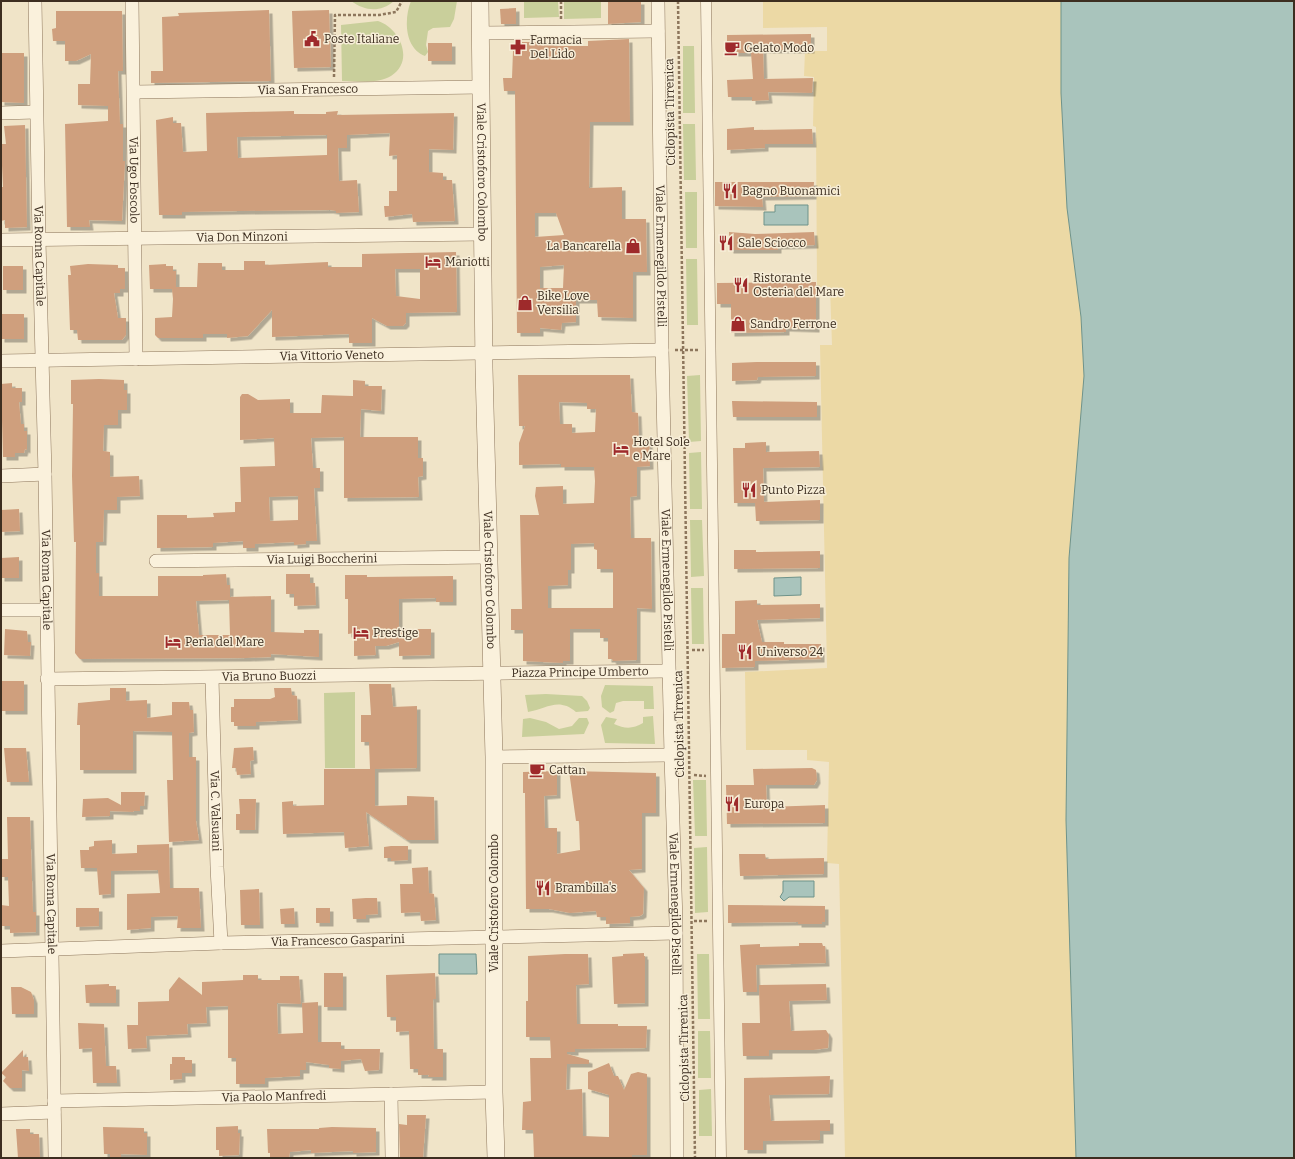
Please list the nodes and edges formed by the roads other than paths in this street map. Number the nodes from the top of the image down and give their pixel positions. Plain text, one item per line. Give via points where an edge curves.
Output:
1 (36, 1) edge
2 (132, 1) edge
3 (480, 1) edge
4 (658, 1) edge
5 (706, 1) edge
6 (658, 31) junction
7 (481, 33) junction
8 (481, 87) junction
9 (134, 92) junction
10 (36, 112) junction
11 (1, 113) edge
12 (483, 234) junction
13 (134, 238) junction
14 (1, 240) edge
15 (39, 240) junction
16 (662, 350) junction
17 (484, 354) junction
18 (136, 359) junction
19 (43, 360) junction
20 (1, 361) edge
21 (46, 474) junction
22 (1, 476) edge
23 (488, 557) junction
24 (156, 561) dead end
25 (1, 610) edge
26 (46, 610) junction
27 (669, 671) junction
28 (492, 674) junction
29 (212, 678) junction
30 (47, 679) junction
31 (671, 754) junction
32 (494, 757) junction
33 (676, 933) junction
34 (495, 937) junction
35 (221, 943) junction
36 (52, 950) junction
37 (1, 952) edge
38 (494, 1092) junction
39 (391, 1094) junction
40 (54, 1106) junction
41 (1, 1114) edge
42 (55, 1158) edge
43 (392, 1158) edge
44 (496, 1158) edge
45 (677, 1158) edge
46 (721, 1158) edge

1 - 10 street, Via Roma Capitale
2 - 9 street, Via Ugo Foscolo
3 - 7 street, Viale Cristoforo Colombo
4 - 6 street, Viale Ermenegildo Pistelli
5 - 46 street
6 - 7 street
6 - 16 street, Viale Ermenegildo Pistelli
7 - 8 street, Viale Cristoforo Colombo
8 - 9 street, Via San Francesco
8 - 12 street, Viale Cristoforo Colombo
9 - 13 street, Via Ugo Foscolo
10 - 11 street
10 - 15 street, Via Roma Capitale
12 - 13 street, Via Don Minzoni
12 - 17 street, Viale Cristoforo Colombo
13 - 15 street, Via Don Minzoni
13 - 18 street, Via Ugo Foscolo
14 - 15 street, Via Don Minzoni
15 - 19 street, Via Roma Capitale
16 - 17 street, Via Vittorio Veneto
16 - 27 street, Viale Ermenegildo Pistelli
17 - 18 street, Via Vittorio Veneto
17 - 23 street, Viale Cristoforo Colombo
18 - 19 street, Via Vittorio Veneto
19 - 20 street, Via Vittorio Veneto
19 - 21 street, Via Roma Capitale
21 - 22 street
21 - 26 street, Via Roma Capitale
23 - 24 street, Via Luigi Boccherini
23 - 28 street, Viale Cristoforo Colombo
25 - 26 street
26 - 30 street, Via Roma Capitale
27 - 28 street, Piazza Principe Umberto
27 - 31 street, Viale Ermenegildo Pistelli
28 - 29 street, Via Bruno Buozzi
28 - 32 street, Viale Cristoforo Colombo
29 - 30 street, Via Bruno Buozzi
29 - 35 street, Via C. Valsuani
30 - 36 street, Via Roma Capitale
31 - 32 street
31 - 33 street, Viale Ermenegildo Pistelli
32 - 34 street, Viale Cristoforo Colombo
33 - 34 street, Via Francesco Gasparini
33 - 45 street, Viale Ermenegildo Pistelli
34 - 35 street, Via Francesco Gasparini
34 - 38 street, Viale Cristoforo Colombo
35 - 36 street, Via Francesco Gasparini
36 - 37 street, Via Francesco Gasparini
36 - 40 street, Via Roma Capitale
38 - 39 street, Via Paolo Manfredi
38 - 44 street, Viale Cristoforo Colombo
39 - 40 street, Via Paolo Manfredi
39 - 43 street
40 - 41 street, Via Paolo Manfredi
40 - 42 street, Via Roma Capitale

